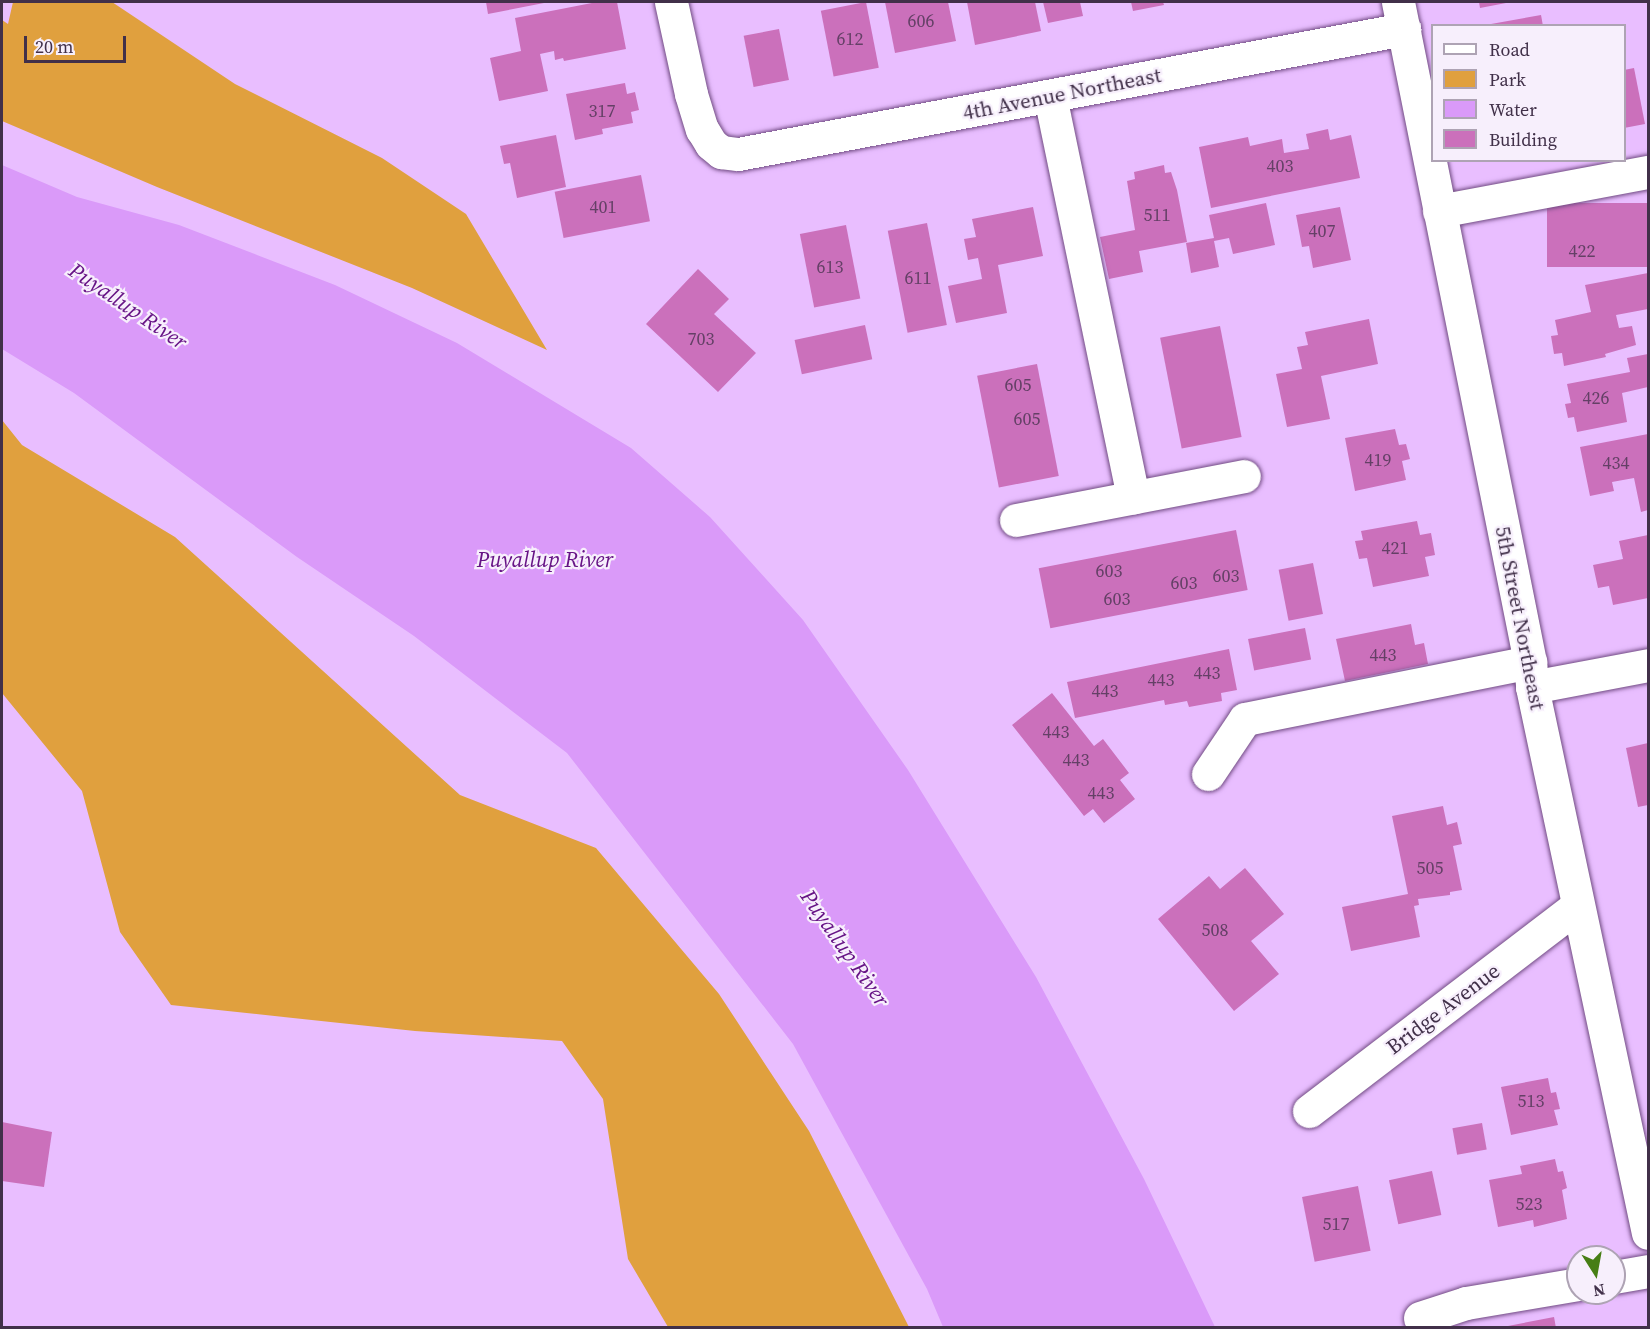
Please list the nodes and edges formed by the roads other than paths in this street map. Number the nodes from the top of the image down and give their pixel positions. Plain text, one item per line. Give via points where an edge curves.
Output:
1 (670, 2) edge
2 (1401, 15) edge
3 (1050, 96) junction
4 (1648, 172) edge
5 (1439, 211) junction
6 (1244, 476) dead end
7 (1133, 498) junction
8 (1016, 520) dead end
9 (1648, 665) edge
10 (1531, 674) junction
11 (1208, 774) dead end
12 (1577, 906) junction
13 (1309, 1112) dead end
14 (1643, 1175) edge
15 (1648, 1233) edge
16 (1648, 1271) edge
17 (1626, 1275) edge
18 (1566, 1286) edge
19 (1420, 1318) dead end

1 - 3 street, 4th Avenue Northeast via 702,129 721,152 763,151
2 - 3 street, 4th Avenue Northeast
2 - 5 street, 5th Street Northeast
3 - 7 street
4 - 5 street
5 - 10 street, 5th Street Northeast
6 - 7 street
7 - 8 street
9 - 10 street
10 - 11 street via 1245,719
10 - 12 street, 5th Street Northeast
12 - 13 street, Bridge Avenue
12 - 14 street, 5th Street Northeast
14 - 15 street, 5th Street Northeast
16 - 17 street
18 - 19 street via 1466,1303

